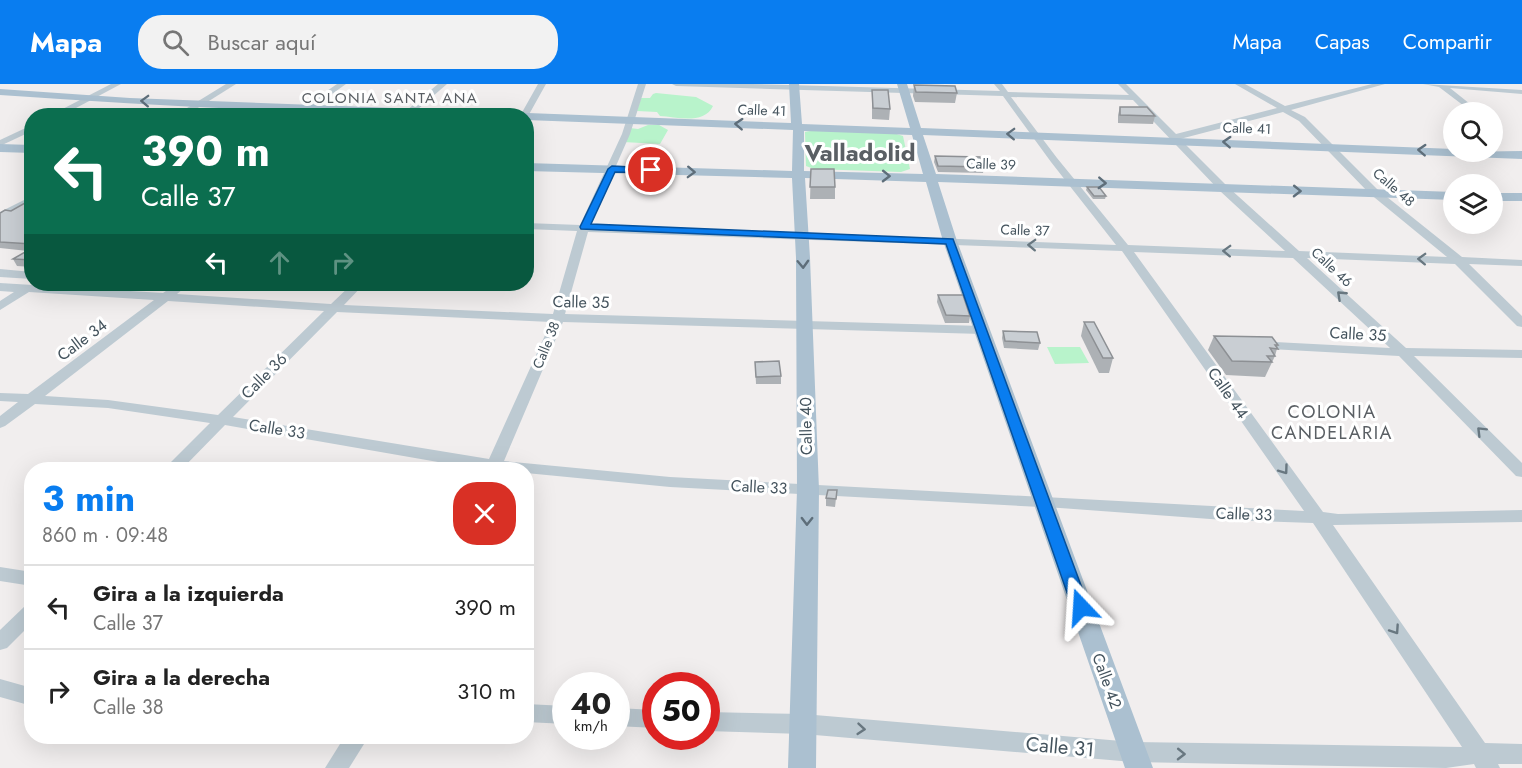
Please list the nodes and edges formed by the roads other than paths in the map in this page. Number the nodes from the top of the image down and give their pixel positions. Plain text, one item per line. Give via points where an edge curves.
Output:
1 (117, 84) edge
2 (232, 84) edge
3 (342, 84) edge
4 (443, 84) edge
5 (542, 84) edge
6 (642, 84) edge
7 (676, 84) edge
8 (998, 84) edge
9 (1122, 84) edge
10 (1239, 84) edge
11 (1381, 84) edge
12 (1427, 84) edge
13 (1490, 84) edge
14 (794, 86) edge
15 (1442, 86) junction
16 (903, 87) edge
17 (1514, 91) edge
18 (0, 92) edge
19 (1006, 95) junction
20 (86, 98) junction
21 (1135, 98) junction
22 (1522, 98) edge
23 (1462, 102) edge
24 (199, 103) junction
25 (308, 107) junction
26 (1284, 107) junction
27 (68, 108) edge
28 (191, 108) edge
29 (317, 108) edge
30 (412, 108) edge
31 (528, 108) edge
32 (534, 115) edge
33 (631, 120) junction
34 (797, 127) junction
35 (915, 131) junction
36 (24, 132) edge
37 (1035, 135) junction
38 (1177, 139) junction
39 (0, 145) edge
40 (1329, 146) junction
41 (24, 148) edge
42 (1522, 155) edge
43 (534, 167) edge
44 (612, 169) junction
45 (798, 174) junction
46 (930, 178) junction
47 (1071, 182) junction
48 (1224, 189) junction
49 (1375, 192) junction
50 (1443, 195) edge
51 (1503, 197) edge
52 (1522, 197) edge
53 (24, 203) edge
54 (0, 206) edge
55 (17, 207) junction
56 (24, 207) edge
57 (0, 216) edge
58 (534, 226) edge
59 (584, 227) junction
60 (801, 236) junction
61 (950, 241) junction
62 (1125, 248) junction
63 (1297, 254) junction
64 (1458, 260) junction
65 (1522, 263) edge
66 (0, 273) edge
67 (24, 275) edge
68 (24, 286) edge
69 (0, 287) edge
70 (24, 291) edge
71 (87, 291) edge
72 (174, 291) edge
73 (351, 291) edge
74 (165, 298) junction
75 (0, 306) edge
76 (333, 308) junction
77 (557, 318) junction
78 (1522, 323) edge
79 (805, 324) junction
80 (982, 330) junction
81 (1192, 341) junction
82 (1215, 342) edge
83 (1250, 344) edge
84 (1402, 352) junction
85 (1522, 354) edge
86 (0, 397) edge
87 (32, 399) junction
88 (219, 421) junction
89 (0, 423) edge
90 (179, 462) edge
91 (467, 462) edge
92 (495, 462) edge
93 (534, 470) edge
94 (1522, 472) edge
95 (808, 490) junction
96 (1043, 502) junction
97 (1522, 516) edge
98 (1318, 517) junction
99 (0, 574) edge
100 (24, 578) edge
101 (24, 619) edge
102 (0, 642) edge
103 (0, 688) edge
104 (24, 695) edge
105 (534, 713) edge
106 (552, 714) edge
107 (720, 721) edge
108 (803, 724) junction
109 (352, 744) edge
110 (1522, 754) edge
111 (1136, 760) edge
112 (1484, 760) edge
113 (336, 768) edge
114 (802, 768) edge

1 - 20 street
2 - 24 street
3 - 25 street
4 - 30 street
5 - 31 street
6 - 33 street, Calle 38
7 - 14 street
8 - 19 street, Calle 44
9 - 21 street, Calle 46
10 - 26 street, Calle 48
11 - 26 street
12 - 15 street
13 - 17 street
14 - 16 street
14 - 34 main road, Calle 40
15 - 17 street
15 - 23 street
16 - 19 street
16 - 35 main road, Calle 42
17 - 22 street
18 - 20 main road, Calle 41
19 - 21 street
19 - 37 street, Calle 44
24 -> 20 main road, Calle 41
20 - 27 street
21 - 38 street, Calle 46
24 - 25 main road, Calle 41
24 - 28 street
25 - 29 main road, Calle 41
26 - 38 street
26 - 40 street, Calle 48
32 - 33 main road, Calle 41
34 -> 33 main road, Calle 41
33 - 44 street, Calle 38
34 - 35 main road, Calle 41
34 - 45 main road, Calle 40
37 -> 35 main road, Calle 41
35 - 46 main road, Calle 42
36 - 39 street
37 - 38 main road, Calle 41
37 - 47 street, Calle 44
40 -> 38 main road, Calle 41
38 - 48 street, Calle 46
39 - 41 main road
42 -> 40 main road, Calle 41
40 - 49 street, Calle 48
43 - 44 main road, Calle 39
44 -> 45 main road, Calle 39
44 - 59 street, Calle 38
45 -> 46 main road, Calle 39
45 - 60 main road, Calle 40
46 - 47 main road, Calle 39
46 - 61 main road, Calle 42
47 -> 48 main road, Calle 39
47 - 62 street, Calle 44
48 -> 49 main road, Calle 39
48 - 63 street, Calle 46
49 - 50 main road, Calle 39
49 - 64 street, Calle 48
51 - 52 main road
53 - 55 street
54 - 55 street
55 - 56 street
55 - 57 street
58 - 59 street, Calle 37
59 - 60 street, Calle 37
59 - 77 street, Calle 38
60 - 61 street, Calle 37
60 -> 79 main road, Calle 40
62 -> 61 street, Calle 37
61 - 80 main road, Calle 42
63 -> 62 street, Calle 37
62 - 81 street, Calle 44
64 -> 63 street, Calle 37
84 -> 63 street, Calle 46
64 - 65 street, Calle 37
64 - 78 street, Calle 48
66 - 67 street
68 - 69 street, Calle 35
70 - 75 street
71 - 74 street, Calle 35
72 - 74 street, Calle 34
73 - 76 street, Calle 36
74 - 76 street, Calle 35
74 - 87 street, Calle 34
76 - 77 street, Calle 35
76 - 88 street, Calle 36
77 - 79 street, Calle 35
77 - 92 street, Calle 38
79 - 80 street, Calle 35
79 - 95 main road, Calle 40
80 - 96 main road, Calle 42
81 - 82 street
81 -> 98 street, Calle 44
83 - 84 street, Calle 35
84 - 85 street, Calle 35
94 -> 84 street, Calle 46
86 - 87 street, Calle 33
87 - 88 street, Calle 33 via 108,404
87 - 89 street, Calle 34
88 - 90 street, Calle 36
88 - 91 street, Calle 33
93 - 95 street, Calle 33
95 - 96 street, Calle 33
95 -> 108 main road, Calle 40
96 - 98 street, Calle 33
96 - 111 main road, Calle 42
97 - 98 street, Calle 33 via 1338,520
98 -> 112 street, Calle 44
99 - 100 street
101 - 102 street
103 - 104 street
105 - 106 street
107 - 108 street, Calle 31
108 -> 111 street, Calle 31
108 - 114 main road, Calle 40
109 - 113 street
110 - 112 street, Calle 31
111 -> 112 street, Calle 31

